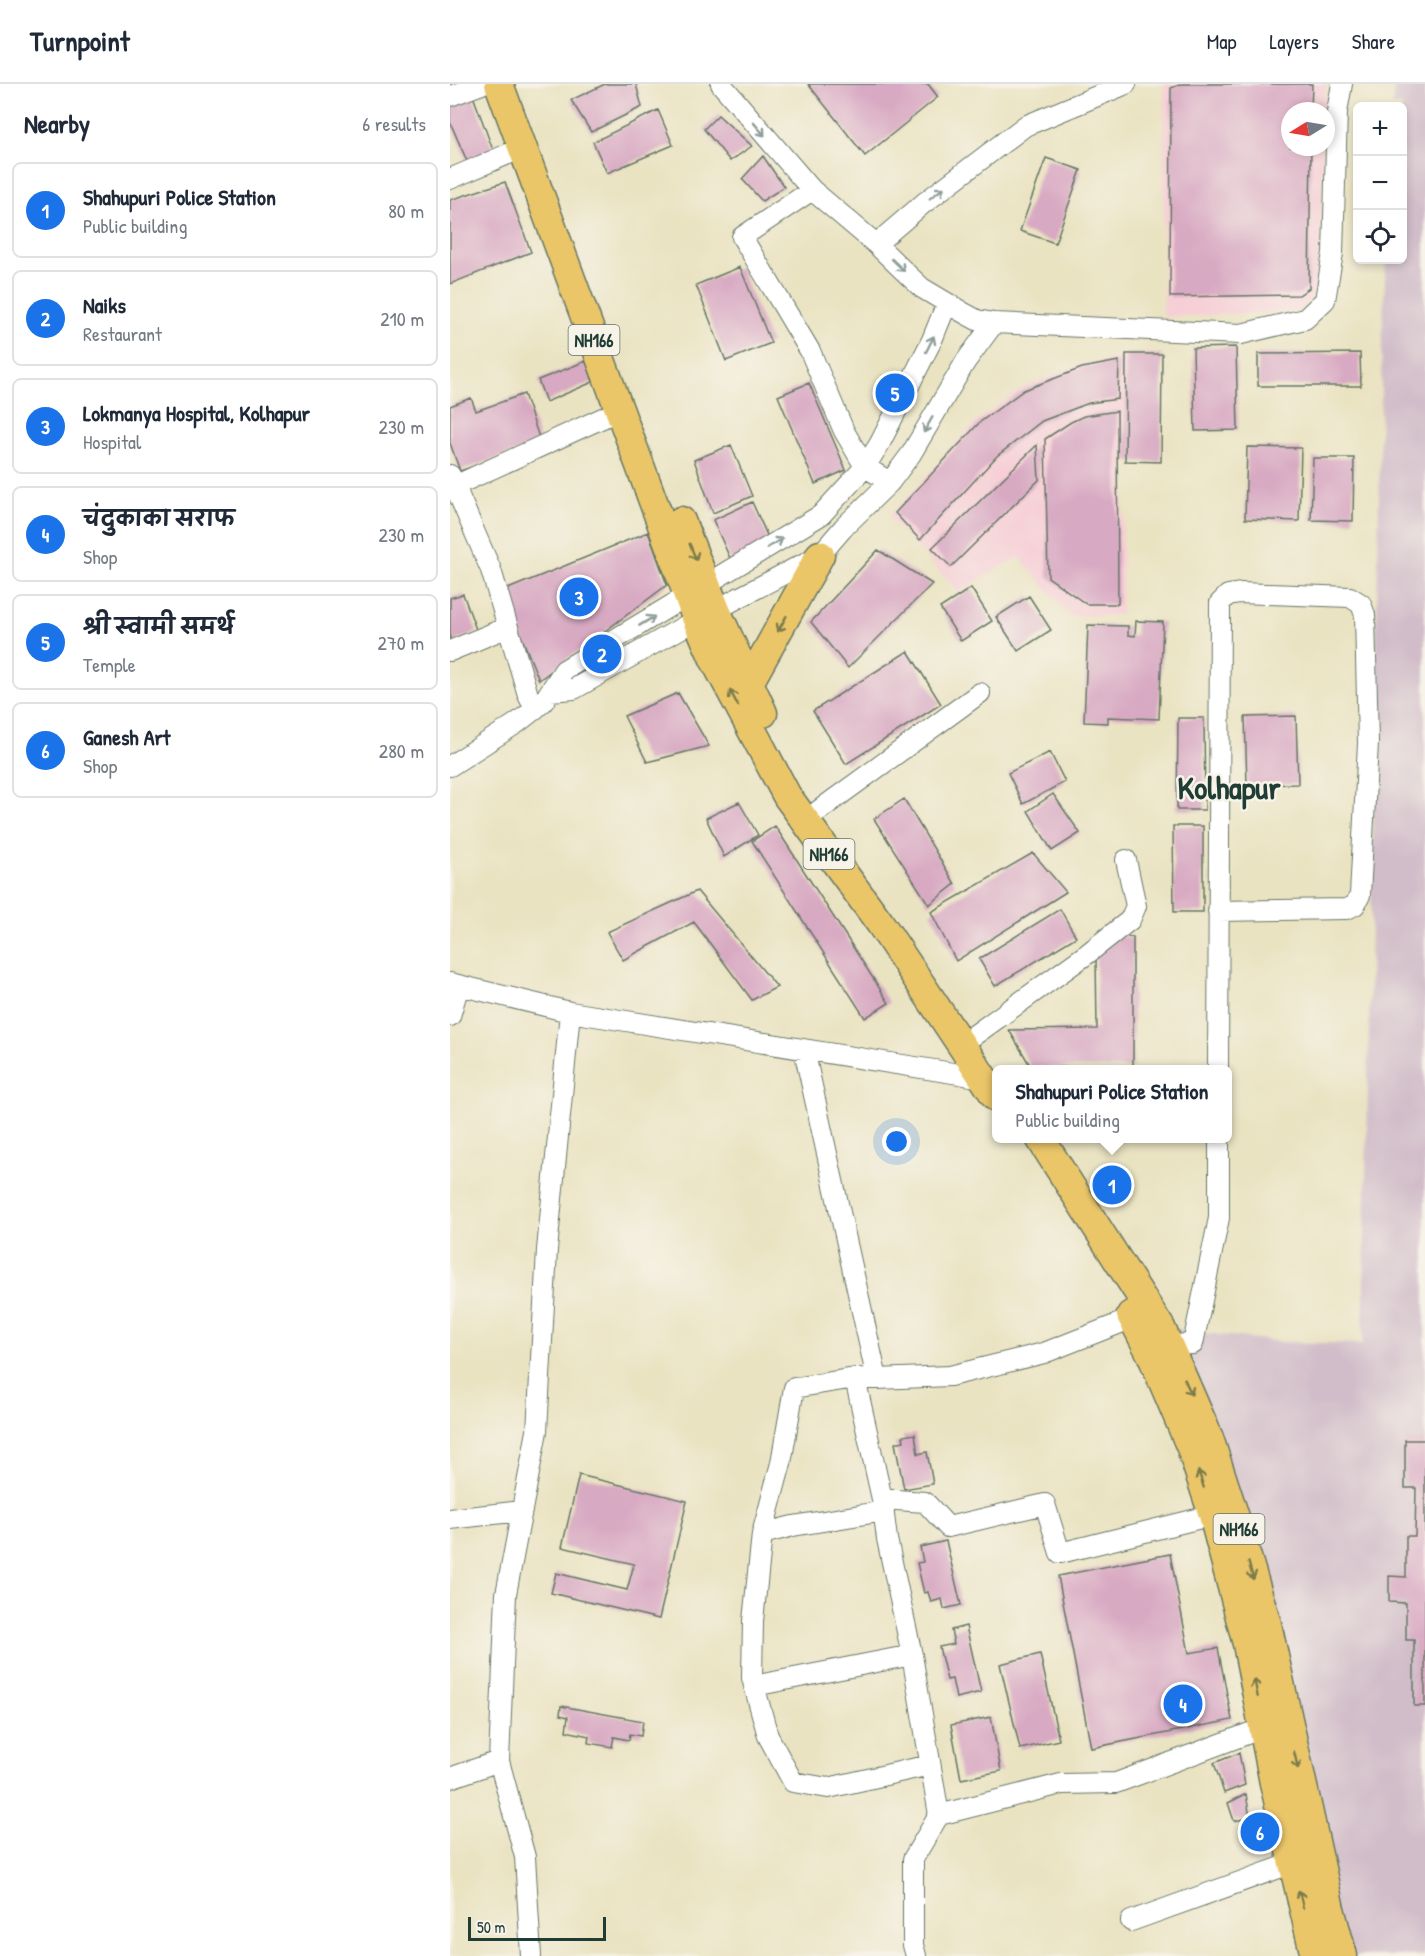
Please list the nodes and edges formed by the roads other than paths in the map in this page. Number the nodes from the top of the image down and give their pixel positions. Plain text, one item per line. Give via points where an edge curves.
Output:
1 (482, 84) edge
2 (499, 84) edge
3 (518, 84) edge
4 (722, 84) edge
5 (1126, 84) edge
6 (1342, 84) edge
7 (450, 96) edge
8 (522, 148) junction
9 (450, 179) edge
10 (812, 190) junction
11 (876, 244) junction
12 (947, 303) junction
13 (994, 323) junction
14 (620, 410) junction
15 (865, 467) junction
16 (890, 482) junction
17 (452, 483) edge
18 (820, 555) junction
19 (702, 602) junction
20 (508, 627) junction
21 (450, 651) edge
22 (749, 683) junction
23 (980, 693) dead end
24 (535, 709) junction
25 (450, 766) edge
26 (818, 811) junction
27 (1126, 860) dead end
28 (1218, 911) junction
29 (454, 984) edge
30 (570, 1012) junction
31 (450, 1016) edge
32 (973, 1036) junction
33 (804, 1050) junction
34 (1218, 1065) edge
35 (992, 1082) edge
36 (1026, 1143) edge
37 (1043, 1143) edge
38 (1219, 1143) edge
39 (1132, 1318) junction
40 (1160, 1349) junction
41 (855, 1378) junction
42 (878, 1379) junction
43 (883, 1505) junction
44 (522, 1511) junction
45 (1213, 1515) junction
46 (450, 1519) edge
47 (762, 1534) junction
48 (912, 1655) junction
49 (754, 1686) junction
50 (1263, 1728) junction
51 (499, 1761) junction
52 (930, 1765) junction
53 (450, 1778) edge
54 (939, 1815) junction
55 (1306, 1858) junction
56 (1131, 1921) dead end
57 (531, 1956) edge
58 (916, 1956) edge
59 (1315, 1956) edge
60 (1343, 1956) edge

1 - 7 street
2 - 8 highway, NH166
3 -> 19 highway, NH166 via 653,453
4 -> 10 street
11 -> 5 street via 1025,126
6 - 13 street via 1337,112 1333,253 1325,300 1305,319 1241,334
8 - 9 street
8 - 14 highway, NH166
10 - 11 street
10 - 15 street via 742,237 810,351 844,431
11 -> 12 street via 922,288
12 - 13 street via 977,320
15 -> 12 street via 932,340
13 -> 16 street
14 - 17 street
14 - 19 highway, NH166
15 - 16 street
19 -> 15 street via 821,516
16 - 18 street
17 - 20 street via 491,570
18 - 19 street
18 -> 22 highway
19 - 22 highway, NH166
19 - 24 street via 564,670
35 -> 19 highway, NH166 via 787,796 714,659
20 - 21 street
20 - 24 street
22 - 26 highway, NH166 via 798,786
23 - 26 street
24 - 25 street
26 - 32 highway, NH166
27 - 32 street via 1137,906 1130,920
28 - 28 street via 1220,603 1228,595 1240,593 1350,597 1361,604 1365,615 1368,743 1360,895 1355,905 1347,909
28 - 34 street
29 - 30 street
29 - 31 street
30 - 33 street
30 - 44 street via 547,1250 537,1431
32 - 35 highway, NH166
33 - 35 street
33 - 42 street
36 - 39 highway, NH166
37 - 40 highway, NH166 via 1161,1328
38 - 40 street via 1219,1218 1193,1344
39 - 40 highway, NH166
39 - 42 street via 1044,1353 950,1376
45 -> 40 highway, NH166
40 -> 55 highway, NH166 via 1209,1438 1267,1624
41 - 42 street
41 - 43 street
41 - 47 street via 794,1388 782,1463
43 - 45 street via 925,1502 948,1527 1045,1504 1060,1553
43 - 47 street
43 - 48 street
44 - 46 street
44 - 51 street via 506,1594
50 -> 45 highway, NH166 via 1247,1644
47 - 49 street via 753,1621
48 - 49 street
48 - 52 street
49 - 52 street via 768,1736 793,1782 828,1788
50 - 54 street via 1116,1783 1061,1784
50 - 55 highway, NH166
51 - 53 street
51 - 57 street via 525,1857
52 - 54 street
54 - 58 street via 913,1859
55 - 56 street
59 -> 55 highway, NH166
55 - 60 highway, NH166

